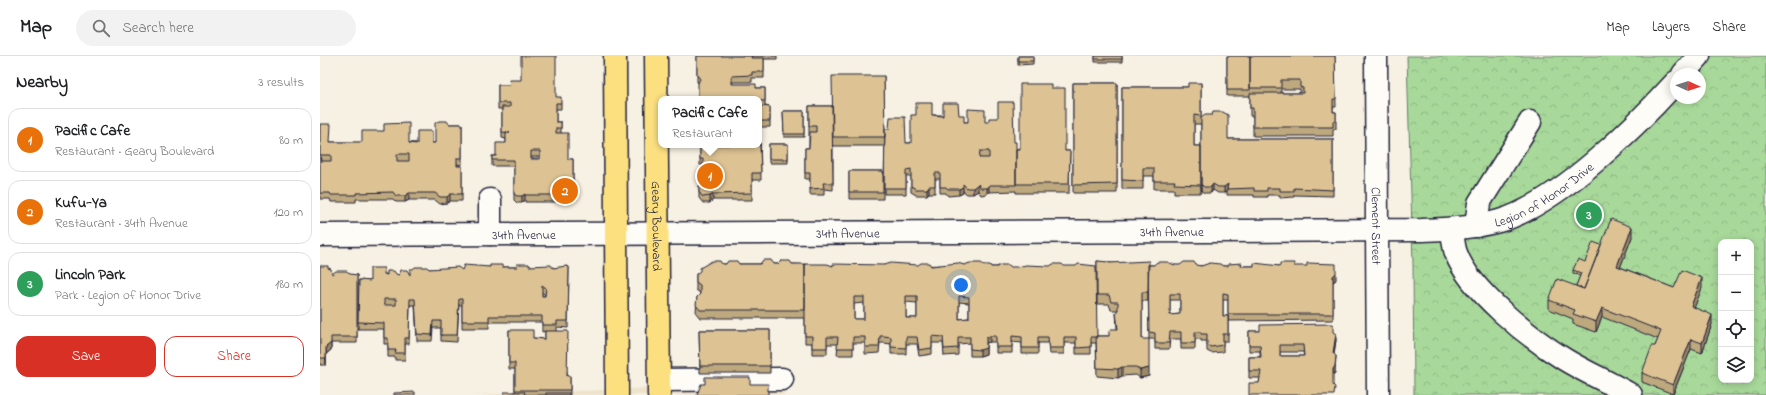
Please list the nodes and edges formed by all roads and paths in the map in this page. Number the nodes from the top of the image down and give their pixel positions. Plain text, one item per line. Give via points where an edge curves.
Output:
1 (615, 56) edge
2 (656, 56) edge
3 (1376, 56) edge
4 (1699, 56) edge
5 (1688, 68) edge
6 (1670, 88) edge
7 (1530, 122) dead end
8 (490, 200) dead end
9 (1476, 226) junction
10 (1452, 229) junction
11 (1377, 230) junction
12 (616, 233) junction
13 (658, 233) junction
14 (490, 234) junction
15 (320, 235) edge
16 (782, 379) dead end
17 (659, 388) edge
18 (616, 395) edge
19 (1378, 395) edge
20 (1631, 395) edge

1 - 12 main road
2 - 13 main road, Geary Boulevard
3 - 11 street, Clement Street
4 - 5 street
6 - 9 street, Legion of Honor Drive via 1614,144 1556,191 1517,214
7 - 9 street via 1479,204
8 - 14 street
9 - 10 street, Legion of Honor Drive
10 - 11 street, Legion of Honor Drive
10 - 20 street via 1456,252 1479,289 1527,332 1557,354
11 - 13 street, 34th Avenue
11 - 19 street, Clement Street
12 - 13 street, 34th Avenue
12 - 14 street, 34th Avenue
12 - 18 main road
13 - 17 main road, Geary Boulevard
14 - 15 street, 34th Avenue
16 - 17 street

